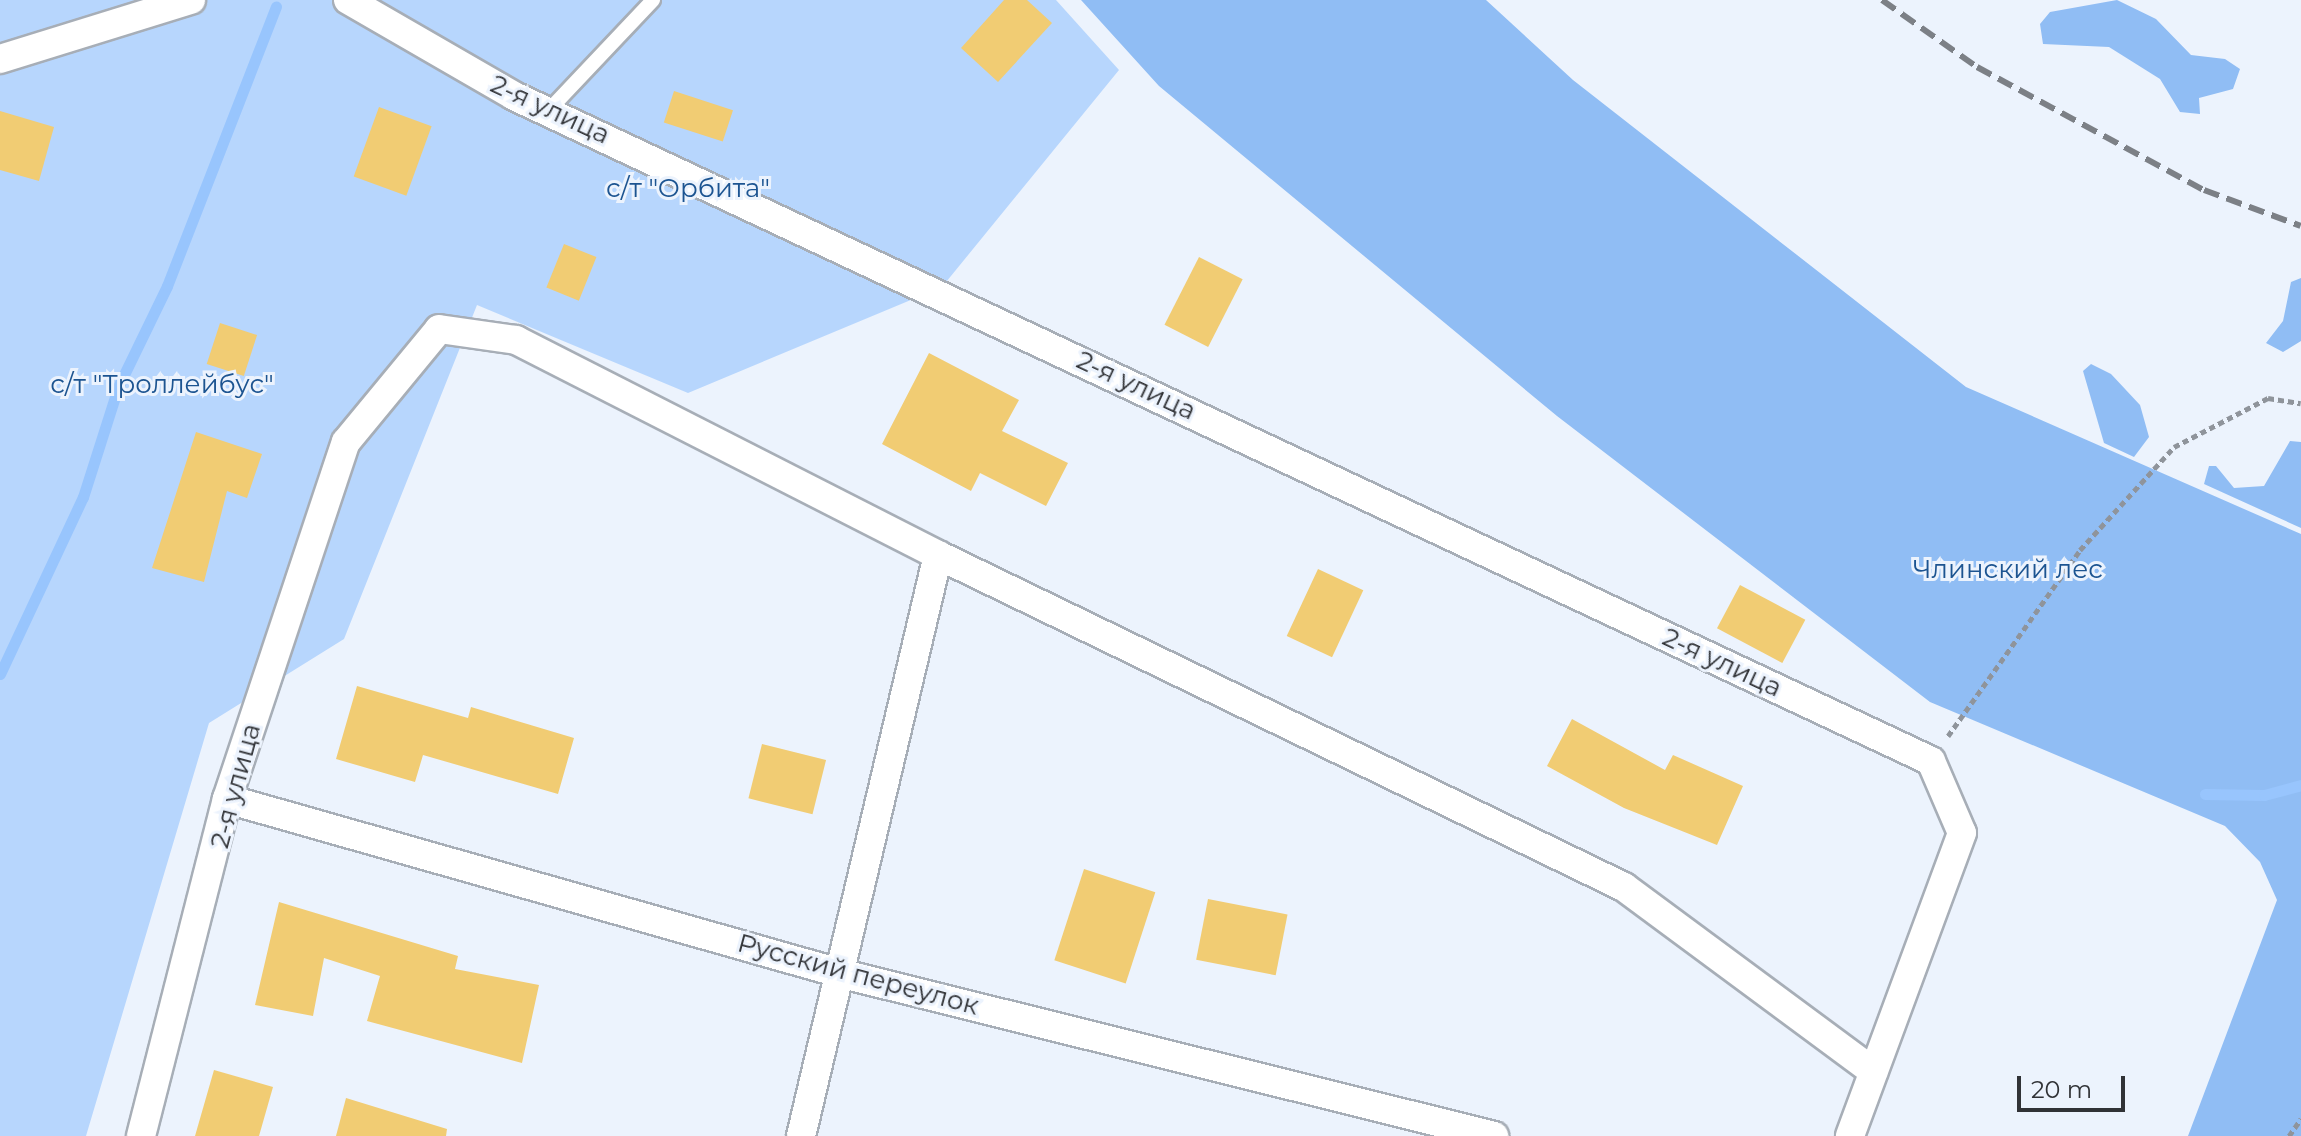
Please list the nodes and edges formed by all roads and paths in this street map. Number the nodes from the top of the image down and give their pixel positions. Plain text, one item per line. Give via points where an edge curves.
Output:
1 (191, 0) edge
2 (348, 0) edge
3 (653, 0) edge
4 (0, 59) edge
5 (550, 109) junction
6 (2301, 403) edge
7 (938, 555) junction
8 (1931, 761) junction
9 (227, 799) junction
10 (843, 974) junction
11 (1873, 1071) junction
12 (2301, 1119) edge
13 (141, 1136) edge
14 (801, 1136) edge
15 (1494, 1136) edge
16 (1850, 1136) edge
17 (2289, 1136) edge

1 - 4 street
2 - 5 street, 2-я улица via 514,96
3 - 5 lane
5 - 8 street, 2-я улица
6 - 8 path via 2268,398 2174,447 2080,550
7 - 9 street, 2-я улица via 516,340 439,329 346,442
7 - 10 street
7 - 11 street via 1624,887
8 - 11 street via 1962,833
9 - 10 street, Русский переулок
9 - 13 street, 2-я улица
10 - 14 street
10 - 15 street, Русский переулок
11 - 16 street
12 - 17 path

